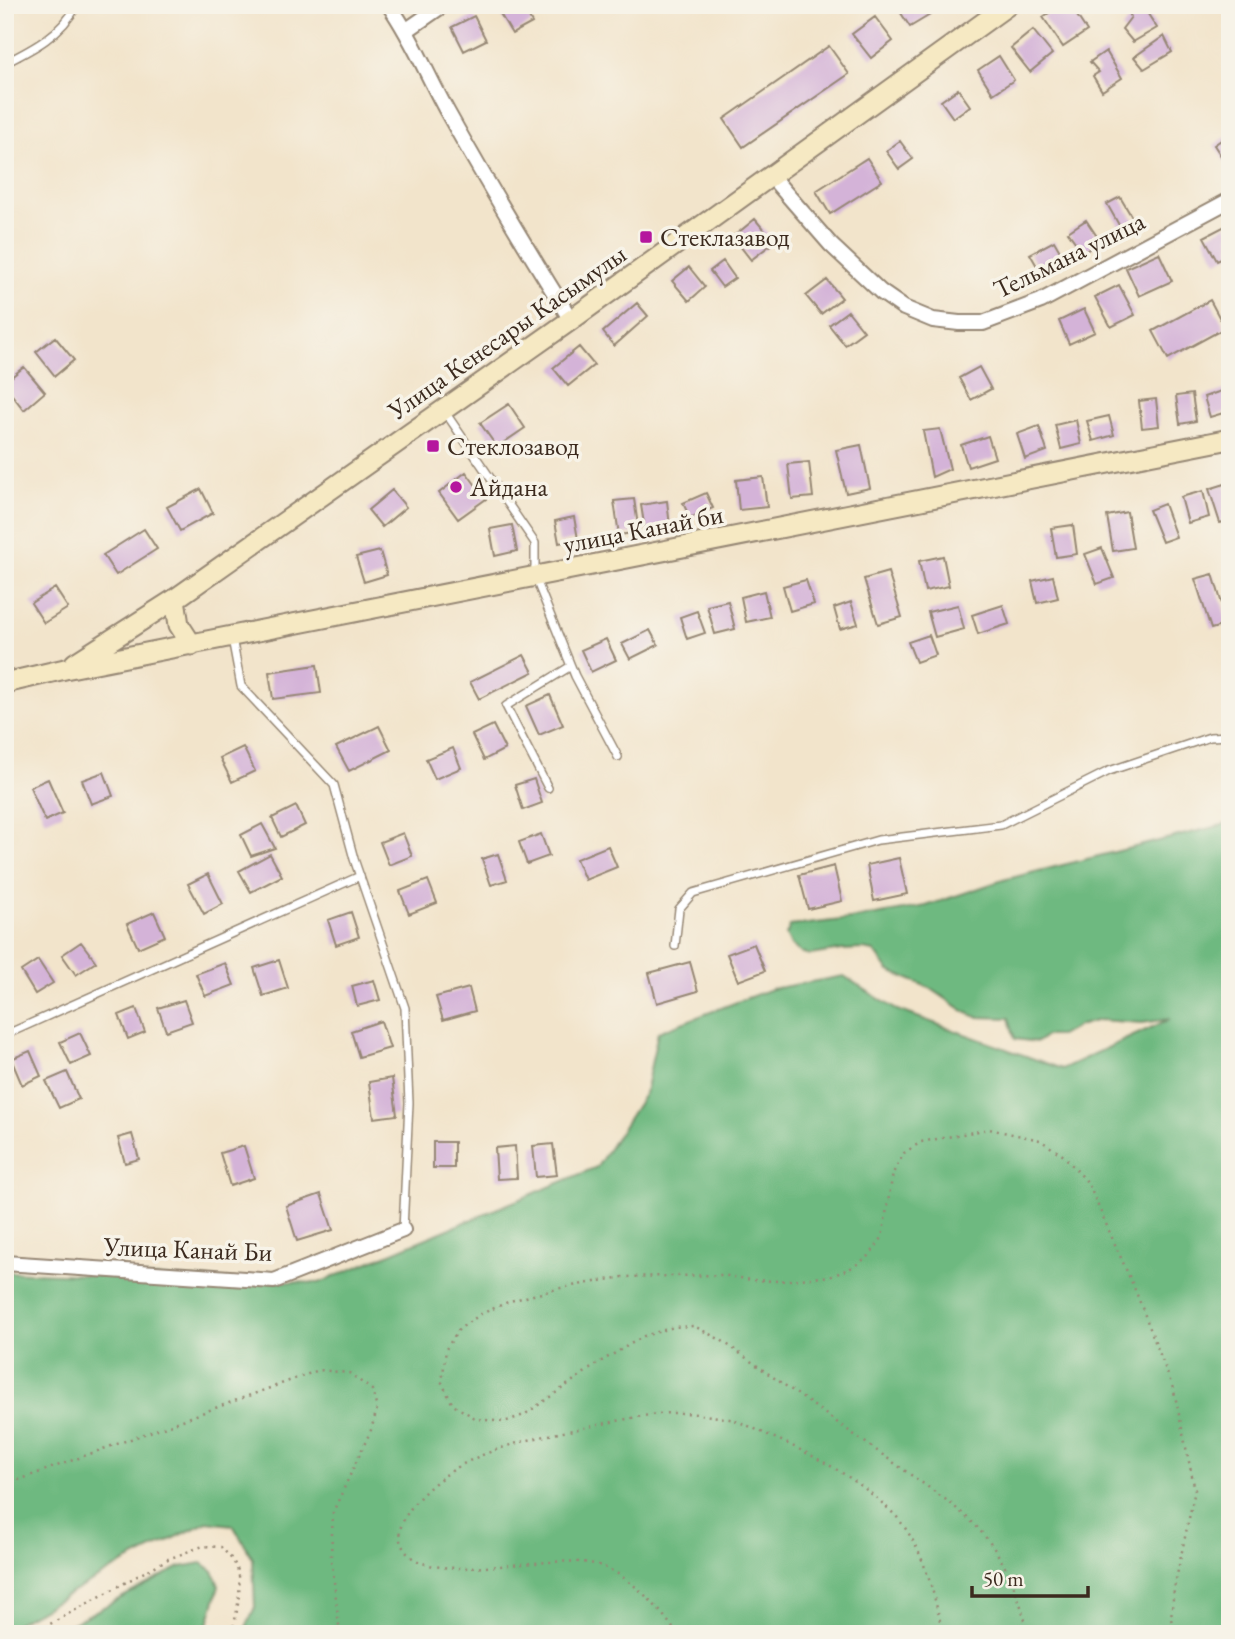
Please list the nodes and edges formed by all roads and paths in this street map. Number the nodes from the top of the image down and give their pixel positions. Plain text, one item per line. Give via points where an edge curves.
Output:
1 (77, 5) edge
2 (389, 5) edge
3 (443, 5) edge
4 (1008, 5) edge
5 (407, 30) junction
6 (5, 63) edge
7 (770, 176) junction
8 (1230, 200) edge
9 (571, 320) junction
10 (443, 410) junction
11 (1230, 439) edge
12 (535, 577) junction
13 (175, 599) junction
14 (232, 637) junction
15 (192, 645) junction
16 (571, 666) junction
17 (65, 669) junction
18 (5, 683) edge
19 (1230, 736) edge
20 (618, 757) dead end
21 (548, 788) dead end
22 (359, 876) junction
23 (675, 946) dead end
24 (5, 1035) edge
25 (403, 1230) joint
26 (5, 1263) edge
27 (5, 1485) edge
28 (32, 1634) edge
29 (230, 1634) edge
30 (340, 1634) edge
31 (677, 1634) edge
32 (943, 1634) edge
33 (1028, 1634) edge
34 (1173, 1634) edge

1 - 6 lane via 65,24 33,49
2 - 5 street
3 - 5 street
4 - 7 main road, Улица Кенесары Касымулы
5 - 9 street via 441,101
7 - 8 street, Тельмана улица via 831,245 881,292 933,320 959,323 983,323 1041,300
7 - 9 main road, Улица Кенесары Касымулы
9 - 10 main road, Улица Кенесары Касымулы
10 - 12 lane via 535,543
10 - 13 main road, Улица Кенесары Касымулы
11 - 12 main road, улица Канай би
12 - 14 main road, улица Канай би
12 - 16 lane
13 - 15 main road via 179,625
13 - 17 main road, Улица Кенесары Касымулы
14 - 15 main road, улица Канай би
14 - 22 lane via 241,686 334,785
15 - 17 main road, улица Канай би
16 - 20 lane
16 - 21 lane via 506,706
17 - 18 main road, улица Канай би
19 - 23 lane via 1210,737 1109,771 1001,825 878,840 693,893 679,909
22 - 24 lane
22 - 25 lane via 405,1009 409,1103
25 - 26 street, Улица Канай Би via 274,1281
27 - 30 path via 319,1370 349,1373 372,1390 377,1409 333,1512 331,1555
28 - 29 path via 168,1559 203,1546 221,1547 238,1571
31 - 32 path via 630,1582 603,1566 576,1561 457,1569 424,1565 405,1552 399,1537 402,1521 430,1487 465,1463 507,1447 655,1414 734,1420 813,1455 860,1484 899,1519 919,1552
33 - 34 path via 1023,1609 1006,1571 982,1533 949,1503 721,1340 694,1326 644,1336 524,1415 504,1422 477,1419 453,1405 442,1383 446,1349 459,1329 481,1314 561,1288 624,1277 722,1275 779,1281 832,1276 869,1256 882,1238 894,1173 904,1153 921,1142 989,1129 1040,1140 1065,1156 1088,1183 1174,1391 1195,1490 1174,1589

